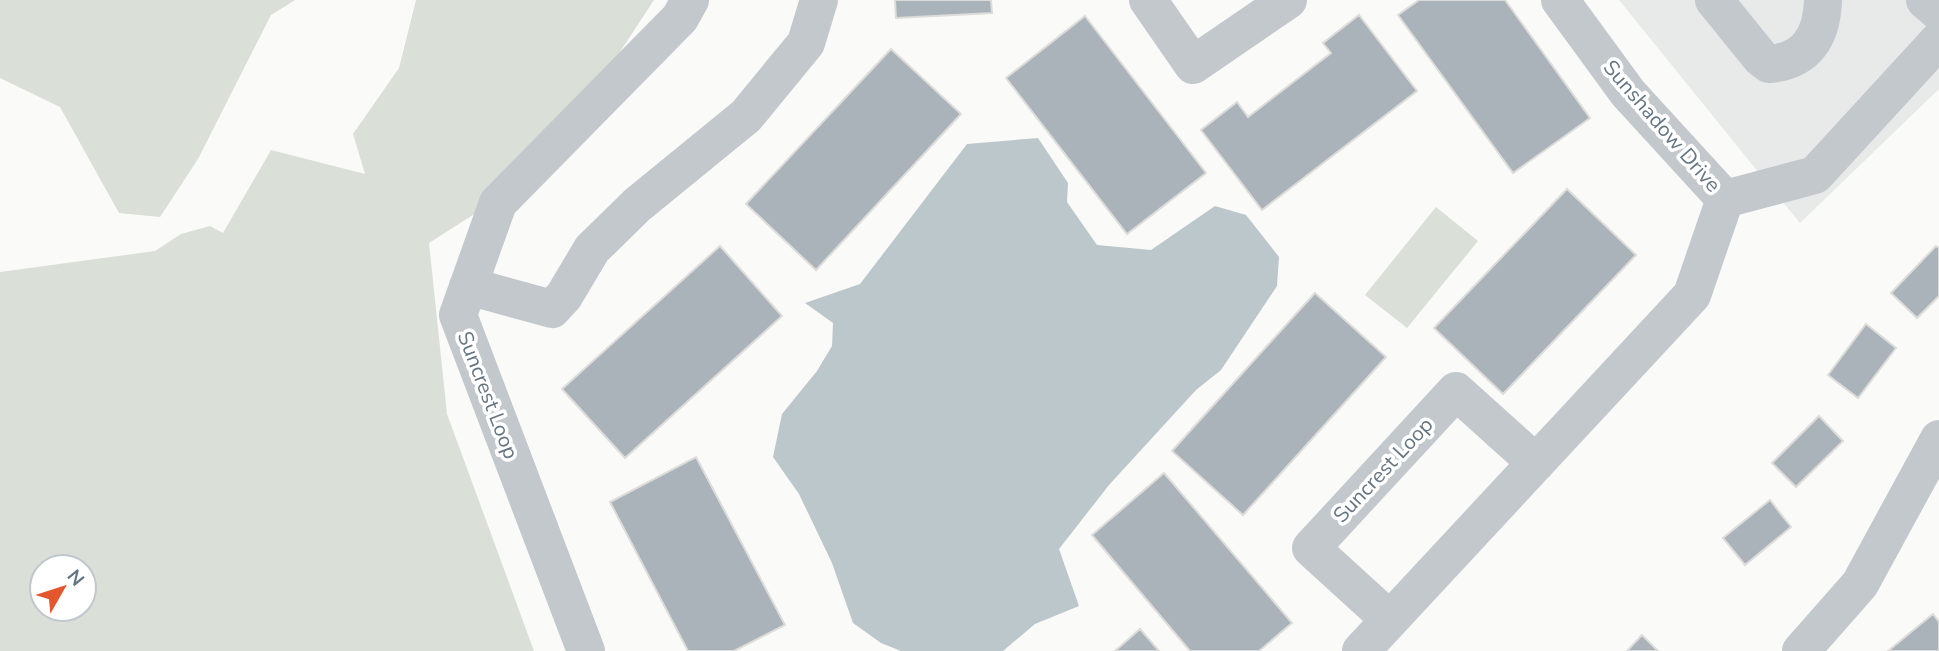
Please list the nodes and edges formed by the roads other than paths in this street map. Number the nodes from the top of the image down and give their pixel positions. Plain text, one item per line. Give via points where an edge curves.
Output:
1 (690, 0) edge
2 (818, 0) edge
3 (1148, 0) edge
4 (1288, 0) edge
5 (1560, 0) edge
6 (1713, 0) edge
7 (1823, 0) edge
8 (1925, 0) edge
9 (1939, 12) edge
10 (1939, 40) edge
11 (1725, 199) junction
12 (468, 286) junction
13 (1939, 439) edge
14 (1536, 463) junction
15 (1390, 620) junction
16 (586, 651) edge
17 (1361, 651) edge
18 (1801, 651) edge

1 - 12 street, Suncrest Loop via 680,18 498,203
2 - 12 street via 806,43 746,116 637,205 592,249 552,309
3 - 4 street via 1193,65
5 - 11 street, Sunshadow Drive via 1628,93
6 - 7 street via 1769,64 1786,63 1807,49 1822,20
8 - 9 street
10 - 11 street, Sunshadow Drive via 1815,175
11 - 14 street via 1692,295
12 - 16 street, Suncrest Loop via 458,314
13 - 18 street via 1860,584
14 - 15 street
14 - 15 street, Suncrest Loop via 1456,391 1311,548
15 - 17 street

